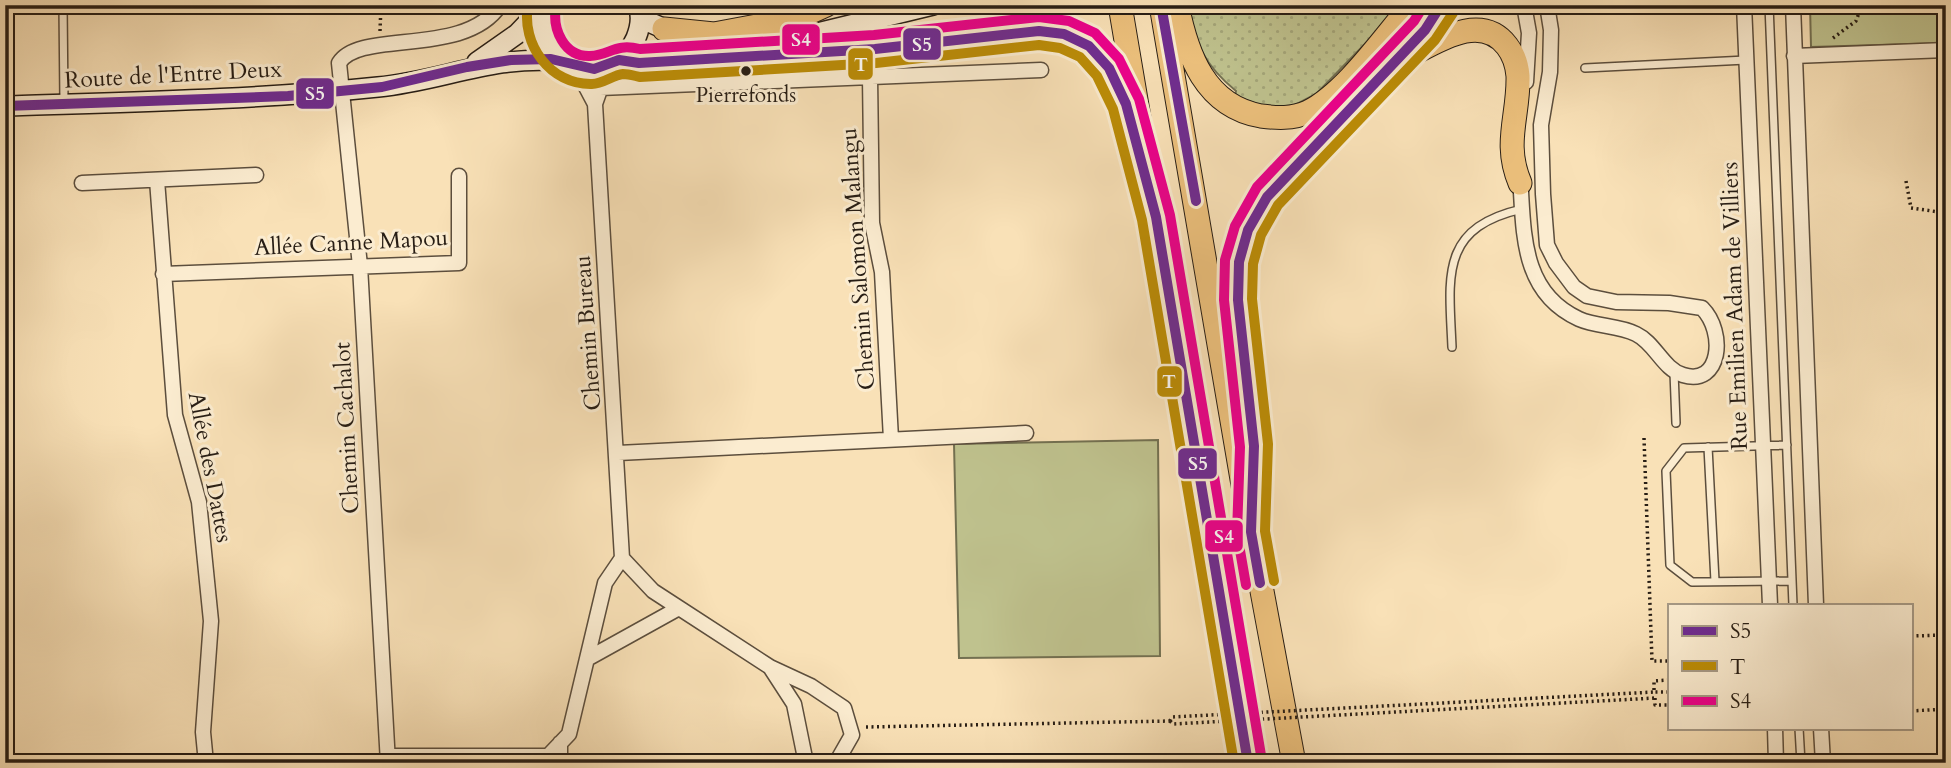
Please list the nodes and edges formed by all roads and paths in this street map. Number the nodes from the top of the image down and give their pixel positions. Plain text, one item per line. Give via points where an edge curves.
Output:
1 (63, 5) edge
2 (381, 5) edge
3 (500, 5) edge
4 (716, 5) edge
5 (725, 5) edge
6 (826, 5) edge
7 (933, 5) edge
8 (1120, 5) edge
9 (1161, 5) edge
10 (1177, 5) edge
11 (1412, 5) edge
12 (1441, 5) edge
13 (1524, 5) edge
14 (1547, 5) edge
15 (1744, 5) edge
16 (1769, 5) edge
17 (1793, 5) edge
18 (1862, 5) edge
19 (541, 8) edge
20 (639, 9) edge
21 (664, 29) junction
22 (1823, 41) dead end
23 (380, 43) junction
24 (776, 43) junction
25 (1946, 50) edge
26 (1794, 56) junction
27 (749, 57) junction
28 (1746, 60) junction
29 (614, 63) junction
30 (569, 64) junction
31 (1391, 66) junction
32 (466, 67) junction
33 (1585, 68) dead end
34 (1041, 70) dead end
35 (870, 77) junction
36 (600, 88) junction
37 (340, 90) junction
38 (64, 104) junction
39 (595, 104) junction
40 (5, 106) edge
41 (256, 175) dead end
42 (458, 177) dead end
43 (157, 180) junction
44 (1906, 181) dead end
45 (82, 183) dead end
46 (1520, 183) junction
47 (1522, 208) junction
48 (1946, 213) edge
49 (1156, 217) junction
50 (359, 266) junction
51 (163, 274) junction
52 (1452, 347) dead end
53 (1674, 371) junction
54 (1676, 423) dead end
55 (1026, 433) dead end
56 (891, 439) junction
57 (1644, 439) dead end
58 (1787, 445) junction
59 (1763, 446) junction
60 (1708, 447) junction
61 (618, 453) junction
62 (1251, 532) junction
63 (622, 558) junction
64 (1715, 581) junction
65 (1769, 581) junction
66 (1792, 581) junction
67 (1770, 604) edge
68 (1793, 604) edge
69 (1816, 604) edge
70 (679, 608) junction
71 (1946, 635) edge
72 (1912, 636) edge
73 (587, 659) junction
74 (1668, 661) edge
75 (770, 667) junction
76 (1668, 680) edge
77 (1654, 692) junction
78 (1668, 692) edge
79 (1668, 705) edge
80 (1946, 709) edge
81 (1912, 711) edge
82 (1170, 721) junction
83 (850, 727) junction
84 (1775, 730) edge
85 (1799, 730) edge
86 (1822, 730) edge
87 (559, 743) junction
88 (388, 759) edge
89 (206, 763) edge
90 (561, 763) edge
91 (806, 763) edge
92 (836, 763) edge
93 (1248, 763) edge
94 (1294, 763) edge
95 (1776, 763) edge
96 (1801, 763) edge
97 (1823, 763) edge

1 - 38 lane
2 - 23 path
3 - 23 street via 479,24 447,36 420,43
4 - 5 street
6 - 21 highway via 795,19 713,34
7 - 24 main road
8 - 49 highway
9 - 62 highway
10 - 11 highway via 1198,72 1215,96 1248,114 1280,119 1308,112 1330,94
12 - 31 highway
13 - 46 street via 1530,33 1518,152
14 - 53 street via 1550,72 1541,125 1547,245 1565,277 1587,296 1702,308 1717,329 1714,363 1702,373 1686,376
15 - 28 street, Rue Emilien Adam de Villiers
16 - 58 lane
17 - 26 street
18 - 22 path via 1856,21
19 - 30 main road via 541,29 548,47
19 - 32 main road, Route de l'Entre Deux via 517,34
20 - 21 main road via 649,22
20 - 29 main road via 639,30 632,47
21 - 24 main road via 701,45
23 - 37 street, Chemin Cachalot via 343,56
24 - 27 main road
25 - 26 street
26 - 69 street
27 - 29 main road
27 - 49 highway via 875,49 1008,33 1064,34 1089,46 1109,68 1126,104
28 - 33 lane
28 - 59 street, Rue Emilien Adam de Villiers
29 - 30 main road, Route de l'Entre Deux via 592,70
29 - 36 street, Chemin Bureau
30 - 32 main road, Route de l'Entre Deux via 494,62
30 - 39 street, Chemin Bureau
31 - 46 highway via 1460,32 1486,31 1502,40 1514,56 1518,77 1511,161
31 - 62 highway via 1267,197 1248,230 1239,262 1238,300 1254,446
32 - 37 main road, Route de l'Entre Deux via 395,85
34 - 35 street
35 - 36 street
35 - 56 street, Chemin Salomon Malangu via 873,223 882,272
36 - 39 street, Chemin Bureau
37 - 38 main road, Route de l'Entre Deux
37 - 50 street, Chemin Cachalot
38 - 40 main road, Route de l'Entre Deux
39 - 61 street, Chemin Bureau
41 - 43 street
42 - 50 street, Allée Canne Mapou via 459,263
43 - 45 street
43 - 51 street, Allée des Dattes
44 - 48 path via 1911,208
46 - 47 street
47 - 52 lane via 1494,215 1469,233 1453,257 1449,285
47 - 53 street via 1529,265 1541,289 1577,318 1634,333 1647,341
49 - 93 highway
50 - 51 street, Allée Canne Mapou
50 - 88 street, Chemin Cachalot
51 - 89 street, Allée des Dattes via 175,415 199,502 211,621 203,732
53 - 54 lane
55 - 56 street
56 - 61 street
57 - 74 path via 1652,661
58 - 59 lane
58 - 66 lane
59 - 60 lane
59 - 65 street, Rue Emilien Adam de Villiers
60 - 64 lane
60 - 64 lane via 1684,448 1665,471 1670,565 1692,582
61 - 63 street, Chemin Bureau
62 - 94 highway
63 - 70 street via 653,592
63 - 73 street via 605,583
64 - 65 lane
65 - 66 lane
65 - 67 street, Rue Emilien Adam de Villiers
66 - 68 lane
70 - 73 street
70 - 75 street
71 - 72 path
73 - 87 street via 569,734
75 - 83 street via 844,708
75 - 91 street via 794,704
76 - 77 path via 1654,681
77 - 78 path
77 - 82 path, bridge via 1172,717
79 - 82 path, bridge via 1655,705 1655,698
80 - 81 path
82 - 83 path
83 - 92 street via 852,735
84 - 95 street
85 - 96 lane
86 - 97 street
87 - 88 street via 548,755
87 - 90 street

